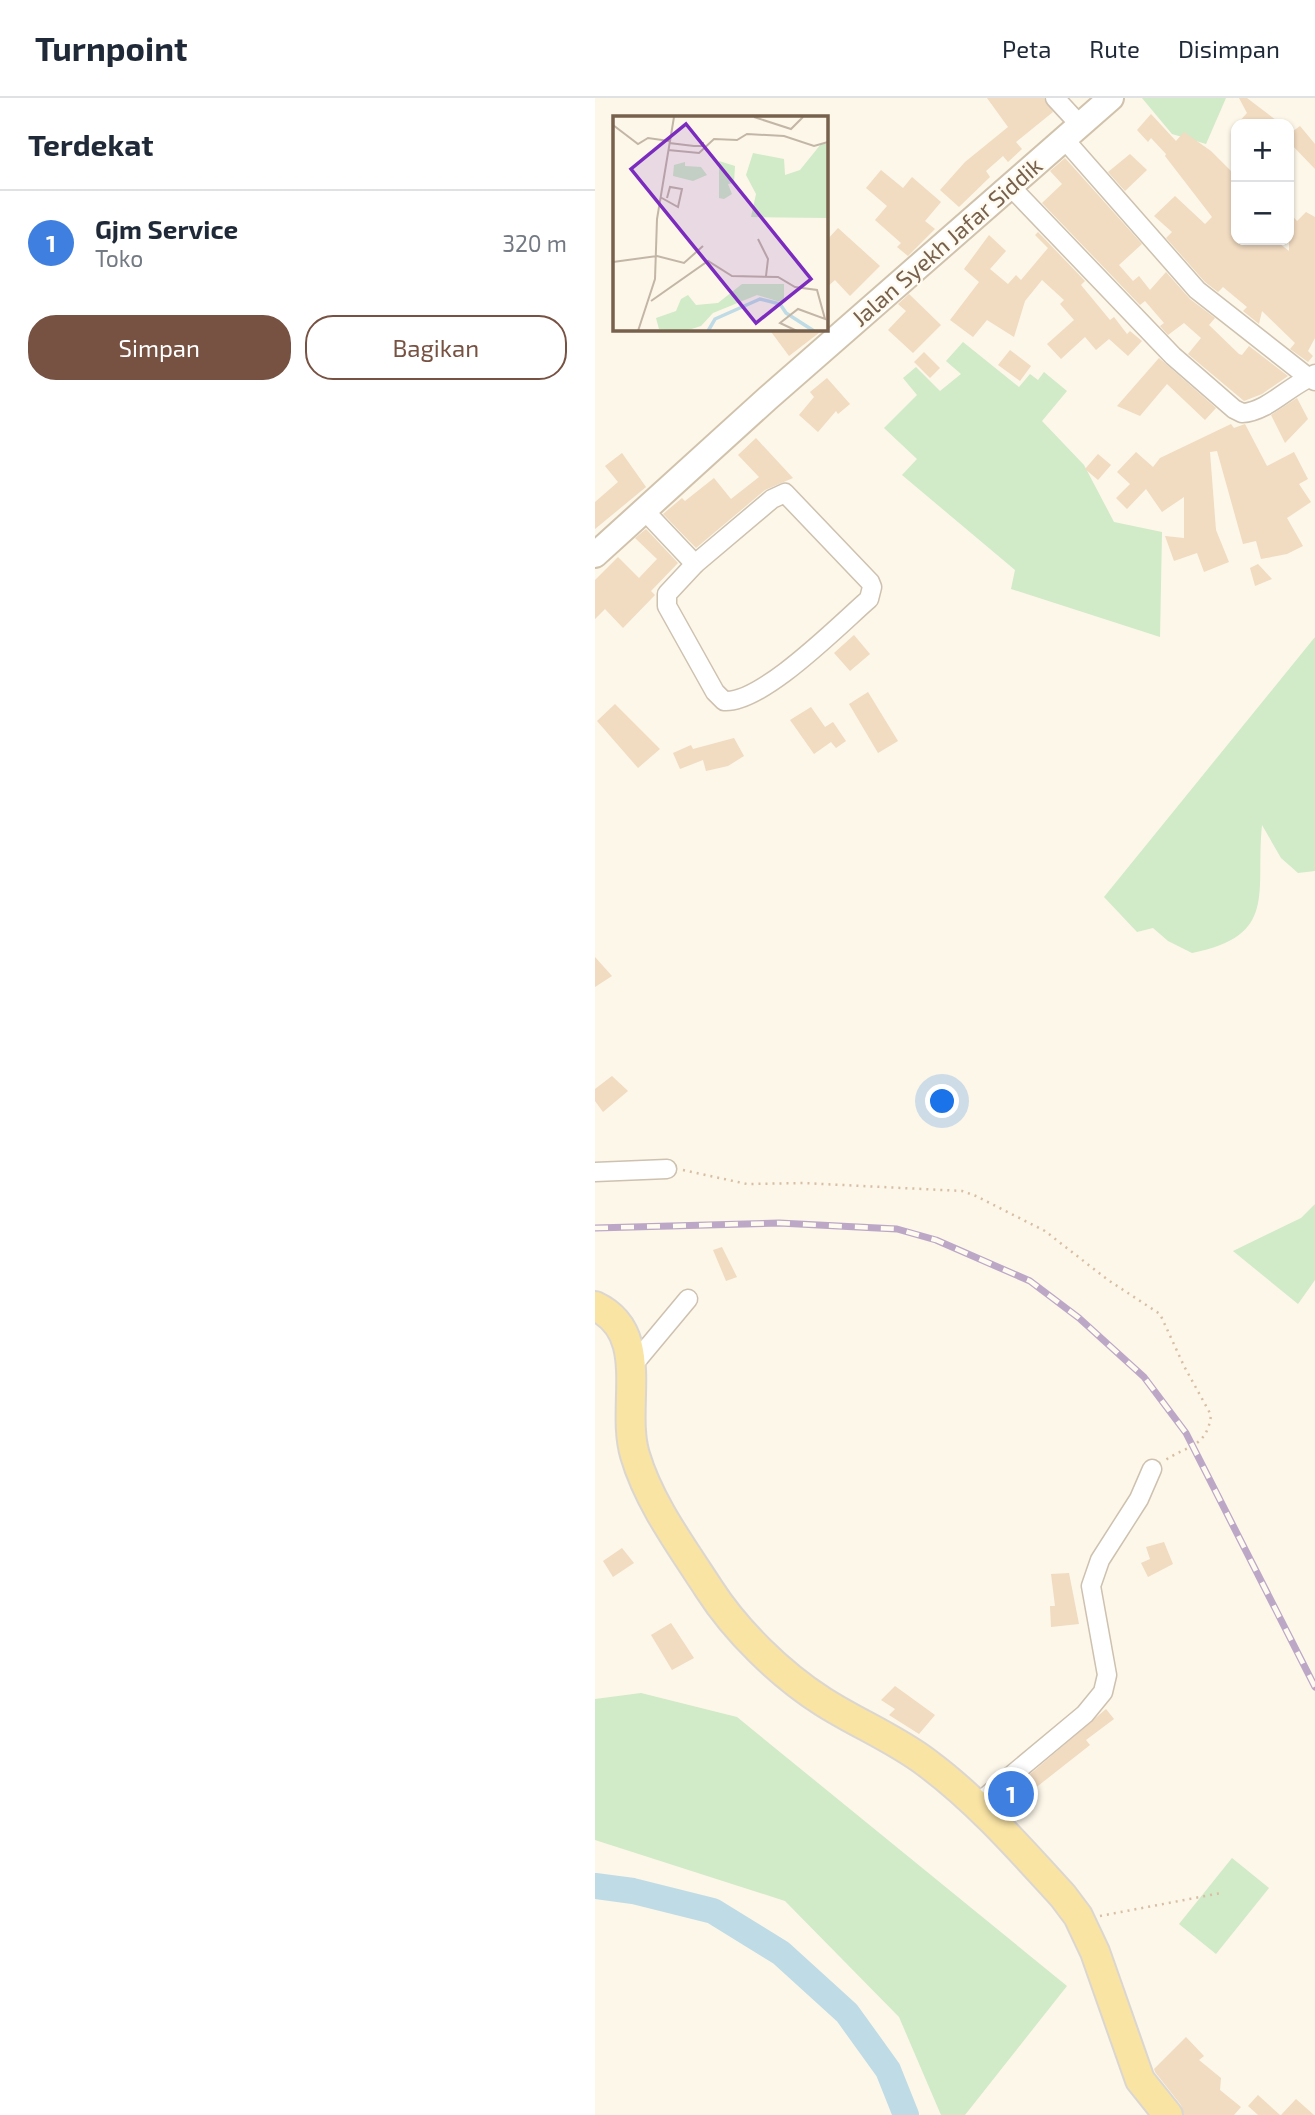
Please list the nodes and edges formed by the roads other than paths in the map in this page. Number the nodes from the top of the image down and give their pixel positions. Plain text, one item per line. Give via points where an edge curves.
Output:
1 (1055, 98) edge
2 (1111, 98) edge
3 (1072, 133) junction
4 (1011, 187) junction
5 (1313, 378) edge
6 (644, 510) junction
7 (595, 555) edge
8 (695, 564) junction
9 (667, 1169) road end
10 (595, 1172) edge
11 (688, 1299) dead end
12 (595, 1306) edge
13 (633, 1365) junction
14 (1152, 1469) road end
15 (977, 1804) junction
16 (1168, 2115) edge

1 - 3 street
2 - 3 main road, Jalan Syekh Jafar Siddik
3 - 4 main road, Jalan Syekh Jafar Siddik
3 - 5 street via 1197,290
4 - 5 street via 1173,356 1234,409 1242,413 1257,410
4 - 6 main road, Jalan Syekh Jafar Siddik
6 - 7 main road, Jalan Syekh Jafar Siddik
6 - 8 street
8 - 8 street via 669,589 666,601 715,691 728,702 790,669 869,599 872,587 785,493
9 - 10 street
11 - 13 street
12 - 13 main road via 615,1320
13 - 15 main road via 630,1437 641,1475 711,1592 743,1632 802,1687 910,1751
14 - 15 street via 1139,1499 1100,1560 1091,1586 1107,1675 1103,1692 1085,1714
15 - 16 main road via 1079,1918 1138,2076

